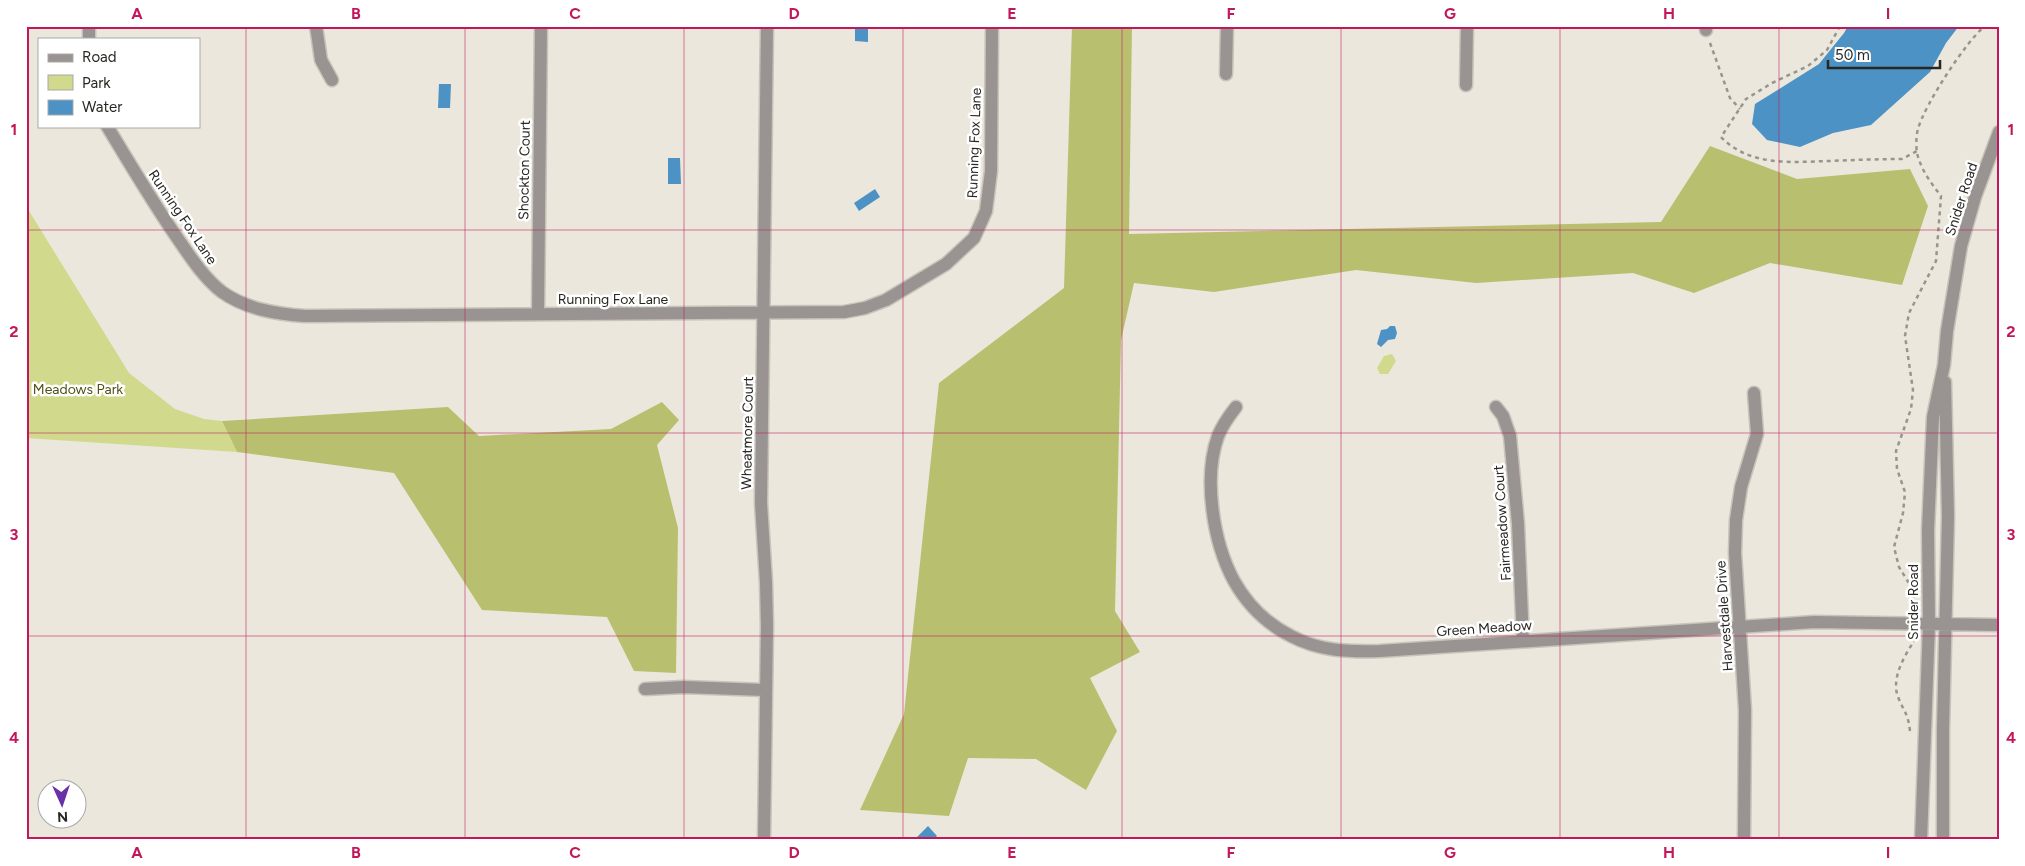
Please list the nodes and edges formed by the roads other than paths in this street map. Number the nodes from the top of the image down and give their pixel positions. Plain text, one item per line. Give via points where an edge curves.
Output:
1 (316, 26) edge
2 (541, 26) edge
3 (767, 26) edge
4 (992, 26) edge
5 (1227, 26) edge
6 (1467, 26) edge
7 (1226, 74) dead end
8 (332, 80) dead end
9 (1466, 85) dead end
10 (109, 128) edge
11 (1999, 132) edge
12 (538, 314) junction
13 (763, 314) junction
14 (1944, 365) junction
15 (1754, 393) dead end
16 (1496, 407) dead end
17 (1236, 408) dead end
18 (1929, 624) junction
19 (1945, 624) junction
20 (1999, 625) edge
21 (1739, 627) junction
22 (1523, 641) junction
23 (645, 689) dead end
24 (766, 690) junction
25 (764, 840) edge
26 (1744, 840) edge
27 (1921, 840) edge
28 (1943, 840) edge

1 - 8 street via 321,60
2 - 12 street, Shockton Court
3 - 13 street, Wheatmore Court
4 - 13 street, Running Fox Lane via 990,170 986,211 974,238 946,264 886,300 866,308 844,312
5 - 7 street
6 - 9 street
10 - 12 street, Running Fox Lane via 192,260 222,292 241,302 283,315 305,316
11 - 14 street, Snider Road via 1961,246 1946,330
12 - 13 street, Running Fox Lane
13 - 24 street, Wheatmore Court via 761,503 766,582
14 - 18 street, Snider Road via 1934,417 1928,530
14 - 19 street, Snider Road via 1948,516
15 - 21 street, Harvestdale Drive via 1757,434 1741,487 1736,520
16 - 22 street, Fairmeadow Court via 1510,436
17 - 22 street, Green Meadow via 1221,432 1212,459 1211,494 1216,527 1234,581 1247,600 1272,624 1312,645 1346,652
18 - 19 street, Green Meadow
18 - 21 street, Green Meadow via 1814,622
18 - 27 street, Snider Road
19 - 20 street, Green Meadow
19 - 28 street, Snider Road
21 - 22 street, Green Meadow
21 - 26 street, Harvestdale Drive via 1746,747
23 - 24 street
24 - 25 street, Wheatmore Court

